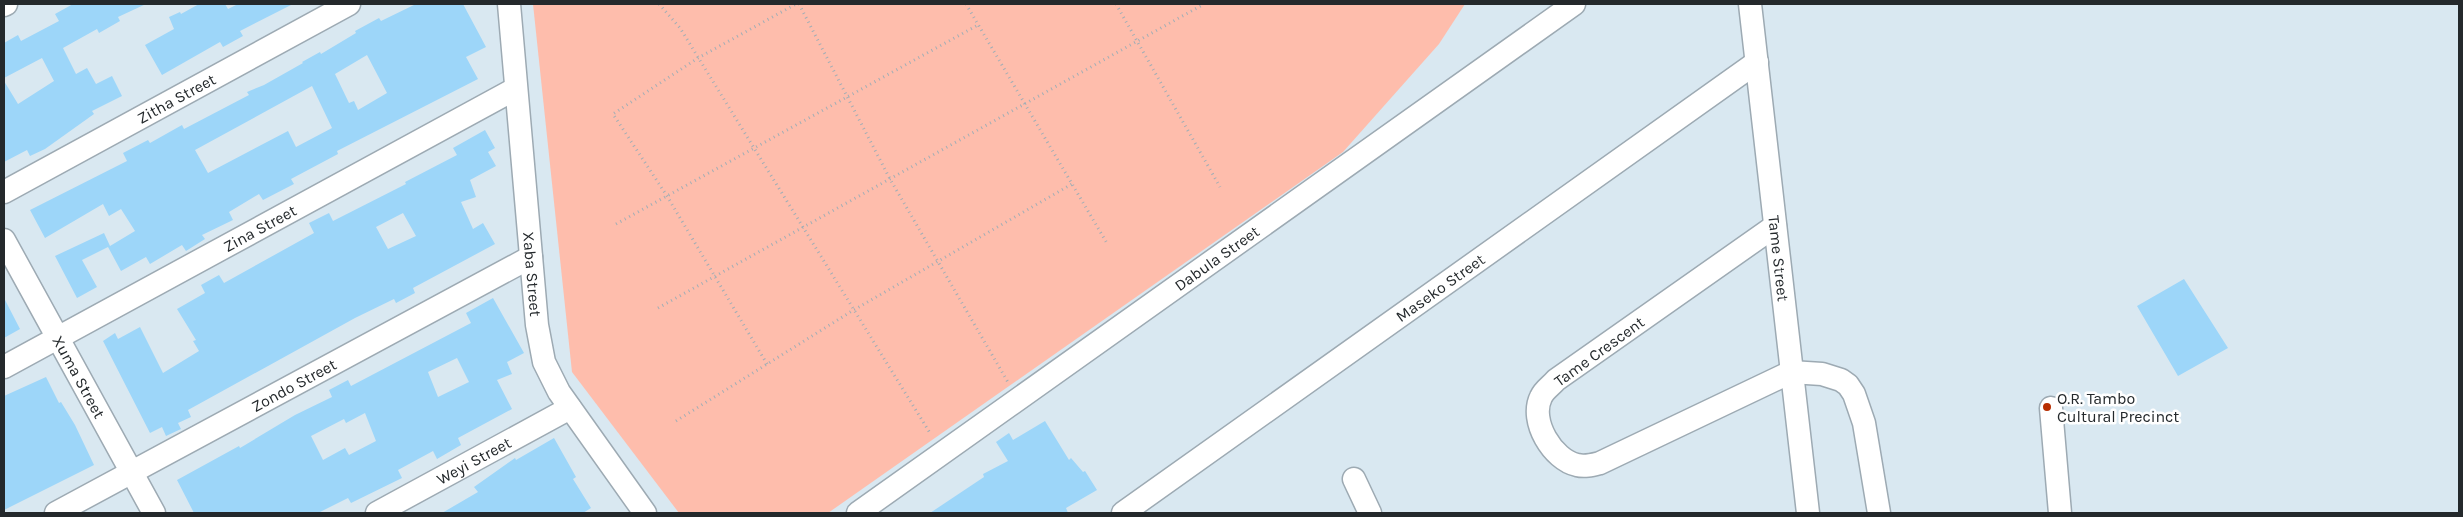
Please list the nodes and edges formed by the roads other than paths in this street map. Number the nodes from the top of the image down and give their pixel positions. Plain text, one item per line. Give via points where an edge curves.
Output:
1 (349, 4) edge
2 (509, 4) edge
3 (1574, 4) edge
4 (1750, 4) edge
5 (1757, 62) junction
6 (515, 89) junction
7 (4, 192) edge
8 (1776, 226) junction
9 (4, 240) edge
10 (531, 257) junction
11 (58, 338) junction
12 (4, 368) edge
13 (1792, 372) junction
14 (570, 408) junction
15 (2050, 408) dead end
16 (131, 472) junction
17 (1354, 479) dead end
18 (56, 513) edge
19 (154, 513) edge
20 (377, 513) edge
21 (644, 513) edge
22 (858, 513) edge
23 (1123, 513) edge
24 (1370, 513) edge
25 (1808, 513) edge
26 (1879, 513) edge
27 (2060, 513) edge

1 - 7 street, Zitha Street
2 - 6 street, Xaba Street
3 - 22 street, Dabula Street
4 - 5 street, Tame Street
5 - 8 street, Tame Street
5 - 23 street, Maseko Street
6 - 10 street, Xaba Street
6 - 11 street, Zina Street
8 - 13 street, Tame Street
8 - 13 street, Tame Crescent via 1556,380 1540,398 1538,417 1554,448 1566,460 1585,466 1600,463
9 - 11 street, Xuma Street
10 - 14 street, Xaba Street via 544,362
10 - 16 street, Zondo Street
11 - 12 street, Zina Street
11 - 16 street, Xuma Street
13 - 25 street, Tame Street
13 - 26 street via 1832,376 1848,385 1854,394 1864,423
14 - 20 street, Weyi Street
14 - 21 street, Xaba Street
15 - 27 street
16 - 18 street, Zondo Street
16 - 19 street, Xuma Street
17 - 24 street

